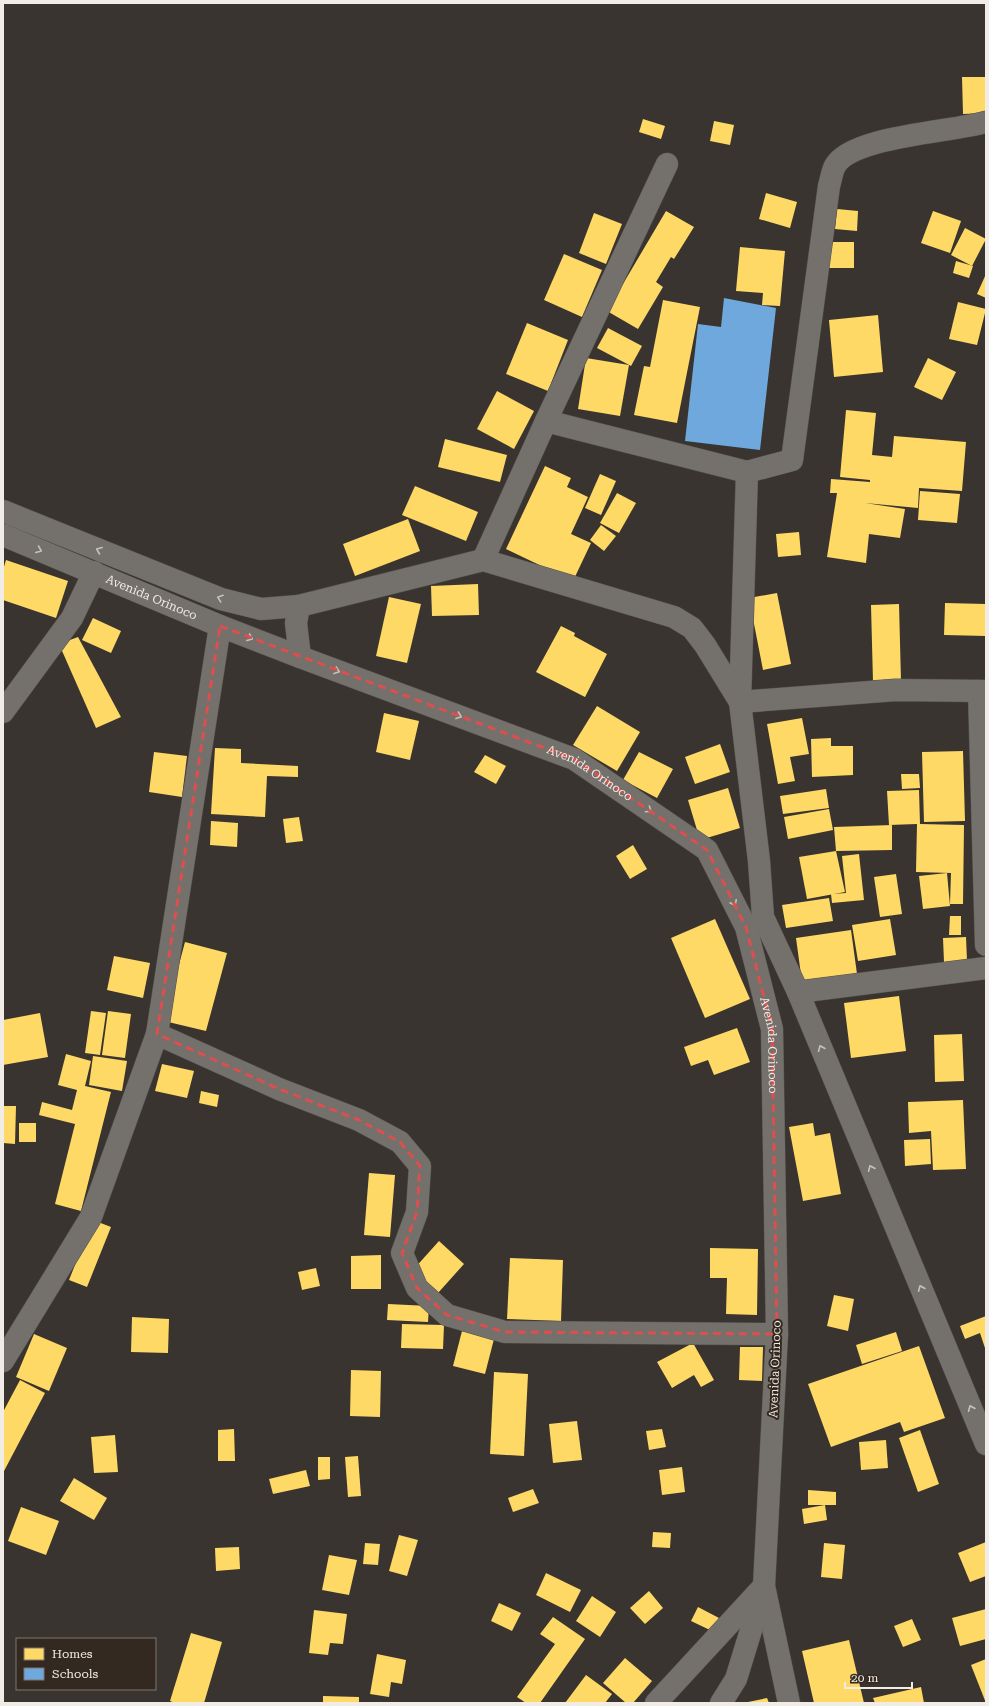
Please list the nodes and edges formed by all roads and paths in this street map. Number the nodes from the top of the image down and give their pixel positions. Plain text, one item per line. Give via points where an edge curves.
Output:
1 (986, 122) edge
2 (667, 164) dead end
3 (546, 421) junction
4 (747, 472) junction
5 (3, 511) edge
6 (3, 535) edge
7 (483, 560) junction
8 (94, 572) junction
9 (299, 606) junction
10 (220, 626) junction
11 (300, 658) junction
12 (982, 691) edge
13 (740, 702) junction
14 (3, 712) edge
15 (986, 945) edge
16 (986, 968) edge
17 (798, 992) junction
18 (157, 1034) junction
19 (778, 1334) junction
20 (3, 1361) edge
21 (986, 1444) edge
22 (764, 1586) junction
23 (656, 1703) edge
24 (721, 1703) edge
25 (789, 1703) edge

1 - 4 street via 868,144 848,153 835,165 829,186 792,460
2 - 3 street
3 - 4 street
3 - 7 street
4 - 13 street
9 -> 5 street, Avenida Orinoco via 262,609 221,599
6 -> 8 street, Avenida Orinoco
7 - 9 street, Avenida Orinoco
7 - 13 street via 674,617 692,628
8 - 10 street, Avenida Orinoco
8 - 14 street via 72,618
9 - 11 street via 296,623
10 -> 11 street, Avenida Orinoco
10 - 18 street
11 -> 19 street, Avenida Orinoco via 574,759 707,850 746,927 772,1029
12 - 13 street via 896,690
12 - 15 street
13 - 17 street via 763,917
16 - 17 street
21 -> 17 street
18 - 19 street via 279,1089 359,1120 400,1142 420,1166 417,1212 402,1253 417,1288 447,1315 505,1332
18 - 20 street via 91,1217
19 - 22 street, Avenida Orinoco
22 - 23 street
22 - 24 street via 736,1679
22 - 25 street, Avenida Orinoco

